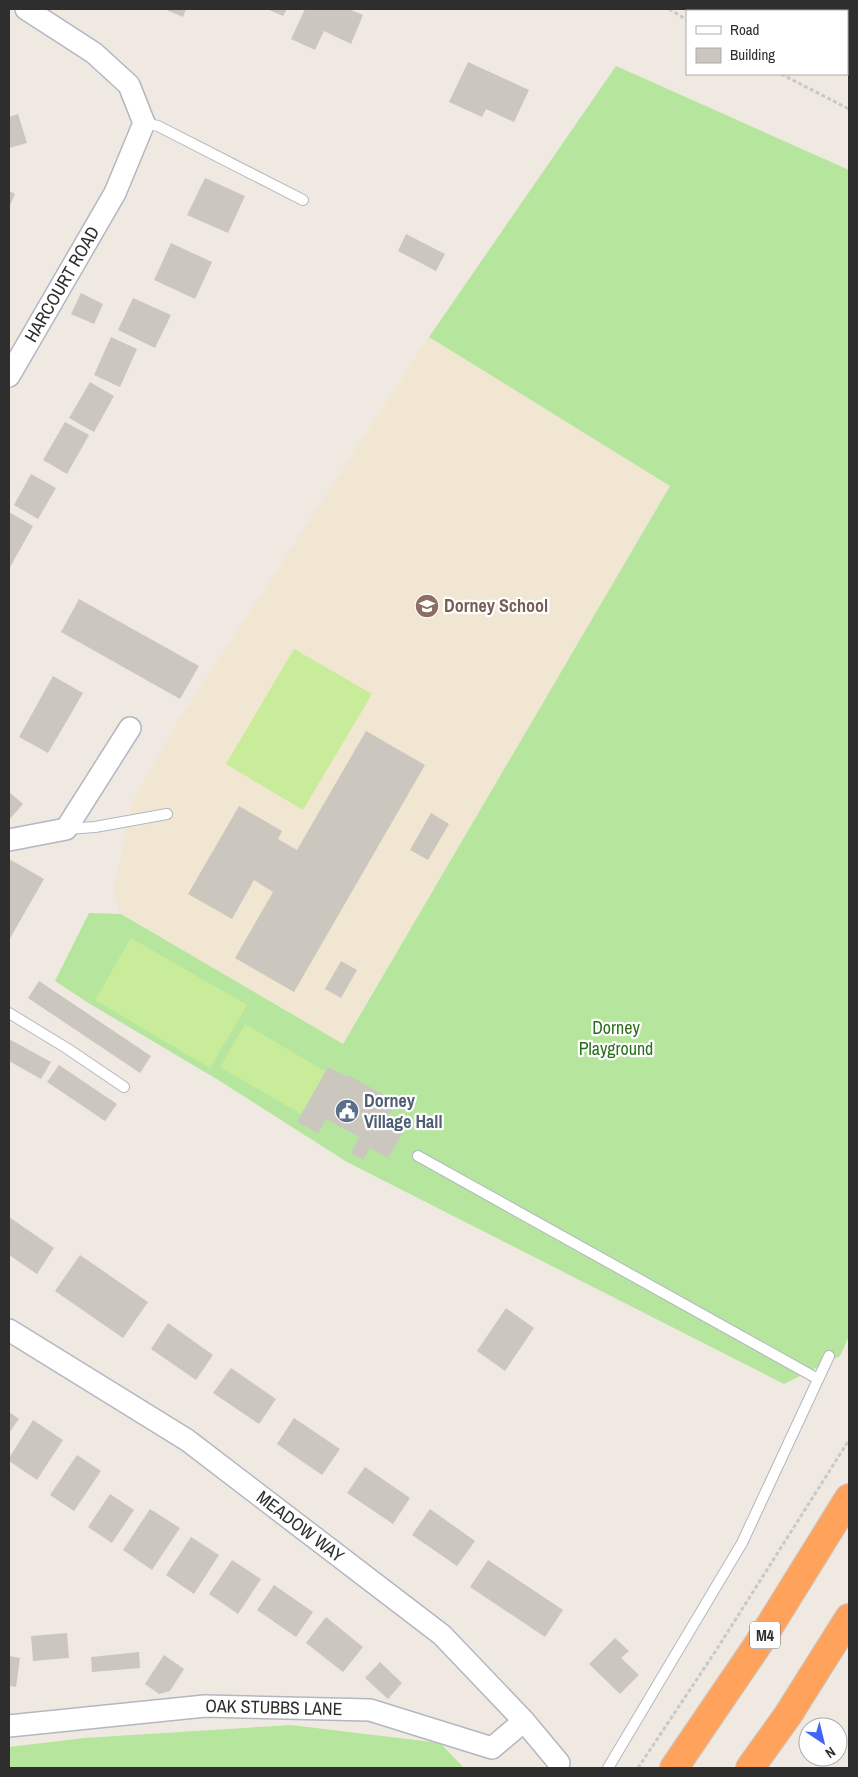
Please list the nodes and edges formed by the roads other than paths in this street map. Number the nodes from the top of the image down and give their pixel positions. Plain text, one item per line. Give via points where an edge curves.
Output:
1 (26, 9) edge
2 (144, 123) junction
3 (303, 200) dead end
4 (9, 376) edge
5 (130, 728) dead end
6 (167, 814) dead end
7 (66, 829) junction
8 (9, 840) edge
9 (9, 1013) edge
10 (124, 1087) dead end
11 (418, 1156) dead end
12 (9, 1330) edge
13 (829, 1356) dead end
14 (818, 1379) junction
15 (849, 1498) edge
16 (849, 1618) edge
17 (524, 1720) junction
18 (9, 1726) edge
19 (563, 1766) edge
20 (608, 1768) edge
21 (674, 1768) edge
22 (750, 1768) edge

1 - 2 street via 94,52 129,85
2 - 3 lane via 158,126
2 - 4 street, HARCOURT ROAD via 115,193
5 - 7 street
6 - 7 lane
7 - 8 street
9 - 10 lane
11 - 14 lane
12 - 17 street, MEADOW WAY via 187,1440 442,1635
13 - 14 lane
14 - 20 lane via 742,1544
15 - 21 highway, M4 via 759,1643
16 - 22 highway via 788,1715
17 - 18 street, OAK STUBBS LANE via 492,1748 370,1710 205,1706
17 - 19 street, MEADOW WAY

